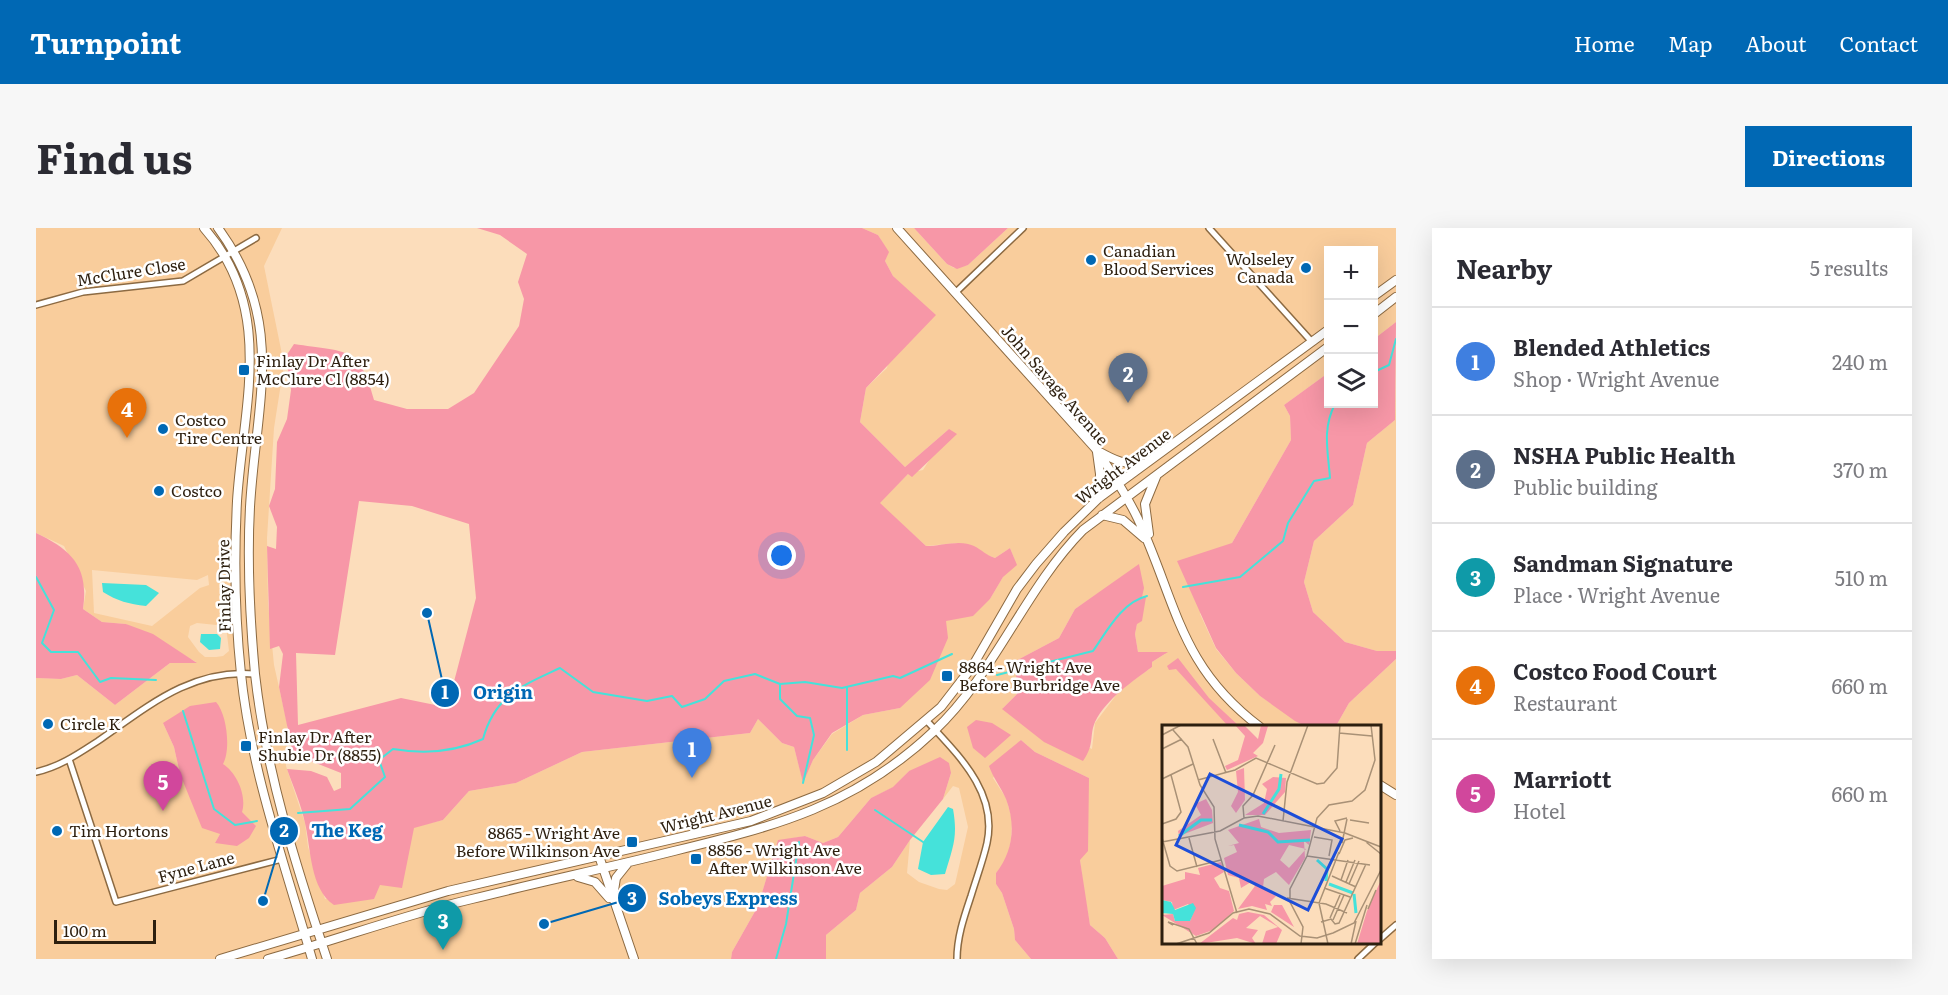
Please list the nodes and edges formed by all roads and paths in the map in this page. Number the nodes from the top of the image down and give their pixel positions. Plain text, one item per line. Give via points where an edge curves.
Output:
1 (204, 228) edge
2 (218, 228) edge
3 (897, 228) edge
4 (1023, 228) edge
5 (1209, 228) edge
6 (256, 238) dead end
7 (235, 252) junction
8 (225, 258) junction
9 (1396, 280) edge
10 (955, 293) junction
11 (1378, 293) edge
12 (1396, 297) edge
13 (36, 305) edge
14 (1378, 311) edge
15 (1324, 334) edge
16 (1312, 342) junction
17 (1324, 351) edge
18 (1096, 450) junction
19 (1149, 462) junction
20 (1160, 471) junction
21 (1119, 484) junction
22 (1126, 496) junction
23 (1099, 498) junction
24 (1102, 515) junction
25 (1152, 552) junction
26 (241, 673) junction
27 (255, 674) junction
28 (927, 721) junction
29 (1259, 725) edge
30 (935, 730) junction
31 (69, 759) junction
32 (36, 772) edge
33 (1381, 786) edge
34 (1396, 795) edge
35 (599, 856) junction
36 (282, 859) junction
37 (628, 862) junction
38 (602, 869) junction
39 (574, 876) junction
40 (613, 902) junction
41 (1396, 925) edge
42 (318, 931) junction
43 (305, 934) junction
44 (1381, 938) edge
45 (322, 943) junction
46 (1374, 944) edge
47 (309, 947) junction
48 (220, 959) edge
49 (268, 959) edge
50 (312, 959) edge
51 (327, 959) edge
52 (634, 959) edge
53 (957, 959) edge
54 (1358, 959) edge

1 - 8 main road, Finlay Drive
2 - 7 main road, Finlay Drive
3 - 10 main road, John Savage Avenue
4 - 10 street
5 - 16 street
6 - 7 street, McClure Close
7 - 8 street, McClure Close
7 - 27 main road, Finlay Drive via 254,296 264,352 249,522
8 - 13 street, McClure Close via 183,280 83,292
8 - 26 main road, Finlay Drive via 244,306 252,351 236,526
9 - 11 main road
10 - 18 main road, John Savage Avenue
12 - 14 main road
15 - 16 main road, Wright Avenue
16 - 19 main road, Wright Avenue
17 - 20 main road, Wright Avenue
18 - 19 main road via 1117,462
18 - 21 main road, John Savage Avenue
18 - 23 main road
19 - 21 main road, Wright Avenue
20 - 22 main road, Wright Avenue
20 - 25 main road via 1144,504
21 - 22 main road, John Savage Avenue
21 - 23 main road, Wright Avenue
22 - 24 main road, Wright Avenue
22 - 25 main road, John Savage Avenue
23 - 28 main road, Wright Avenue via 1036,564 972,667
24 - 25 main road via 1118,518 1135,528
24 - 30 main road, Wright Avenue via 1051,564 980,676
25 - 29 main road, John Savage Avenue via 1187,644 1216,686
26 - 27 street
26 - 31 street via 186,683
26 - 36 main road, Finlay Drive via 252,742
27 - 42 main road, Finlay Drive via 280,806
28 - 30 street
28 - 35 main road, Wright Avenue via 857,774 803,803 751,821
30 - 37 main road, Wright Avenue via 880,774 827,806 769,827
30 - 53 street via 976,779 984,796 989,826 962,925
31 - 32 street
31 - 36 street, Fyne Lane via 116,902
33 - 34 main road
35 - 38 main road
35 - 42 main road, Wright Avenue via 393,905
36 - 43 main road, Finlay Drive
37 - 38 main road, Wright Avenue
37 - 40 main road via 616,878
38 - 39 main road, Wright Avenue
38 - 40 main road
39 - 40 main road via 595,882
39 - 45 main road, Wright Avenue via 425,911
40 - 52 main road
41 - 44 street
42 - 43 main road, Wright Avenue
42 - 45 main road, Finlay Drive
43 - 47 main road, Finlay Drive
43 - 48 main road, Wright Avenue
45 - 47 main road, Wright Avenue
45 - 51 main road, Finlay Drive
46 - 54 street
47 - 49 main road, Wright Avenue
47 - 50 main road, Finlay Drive

